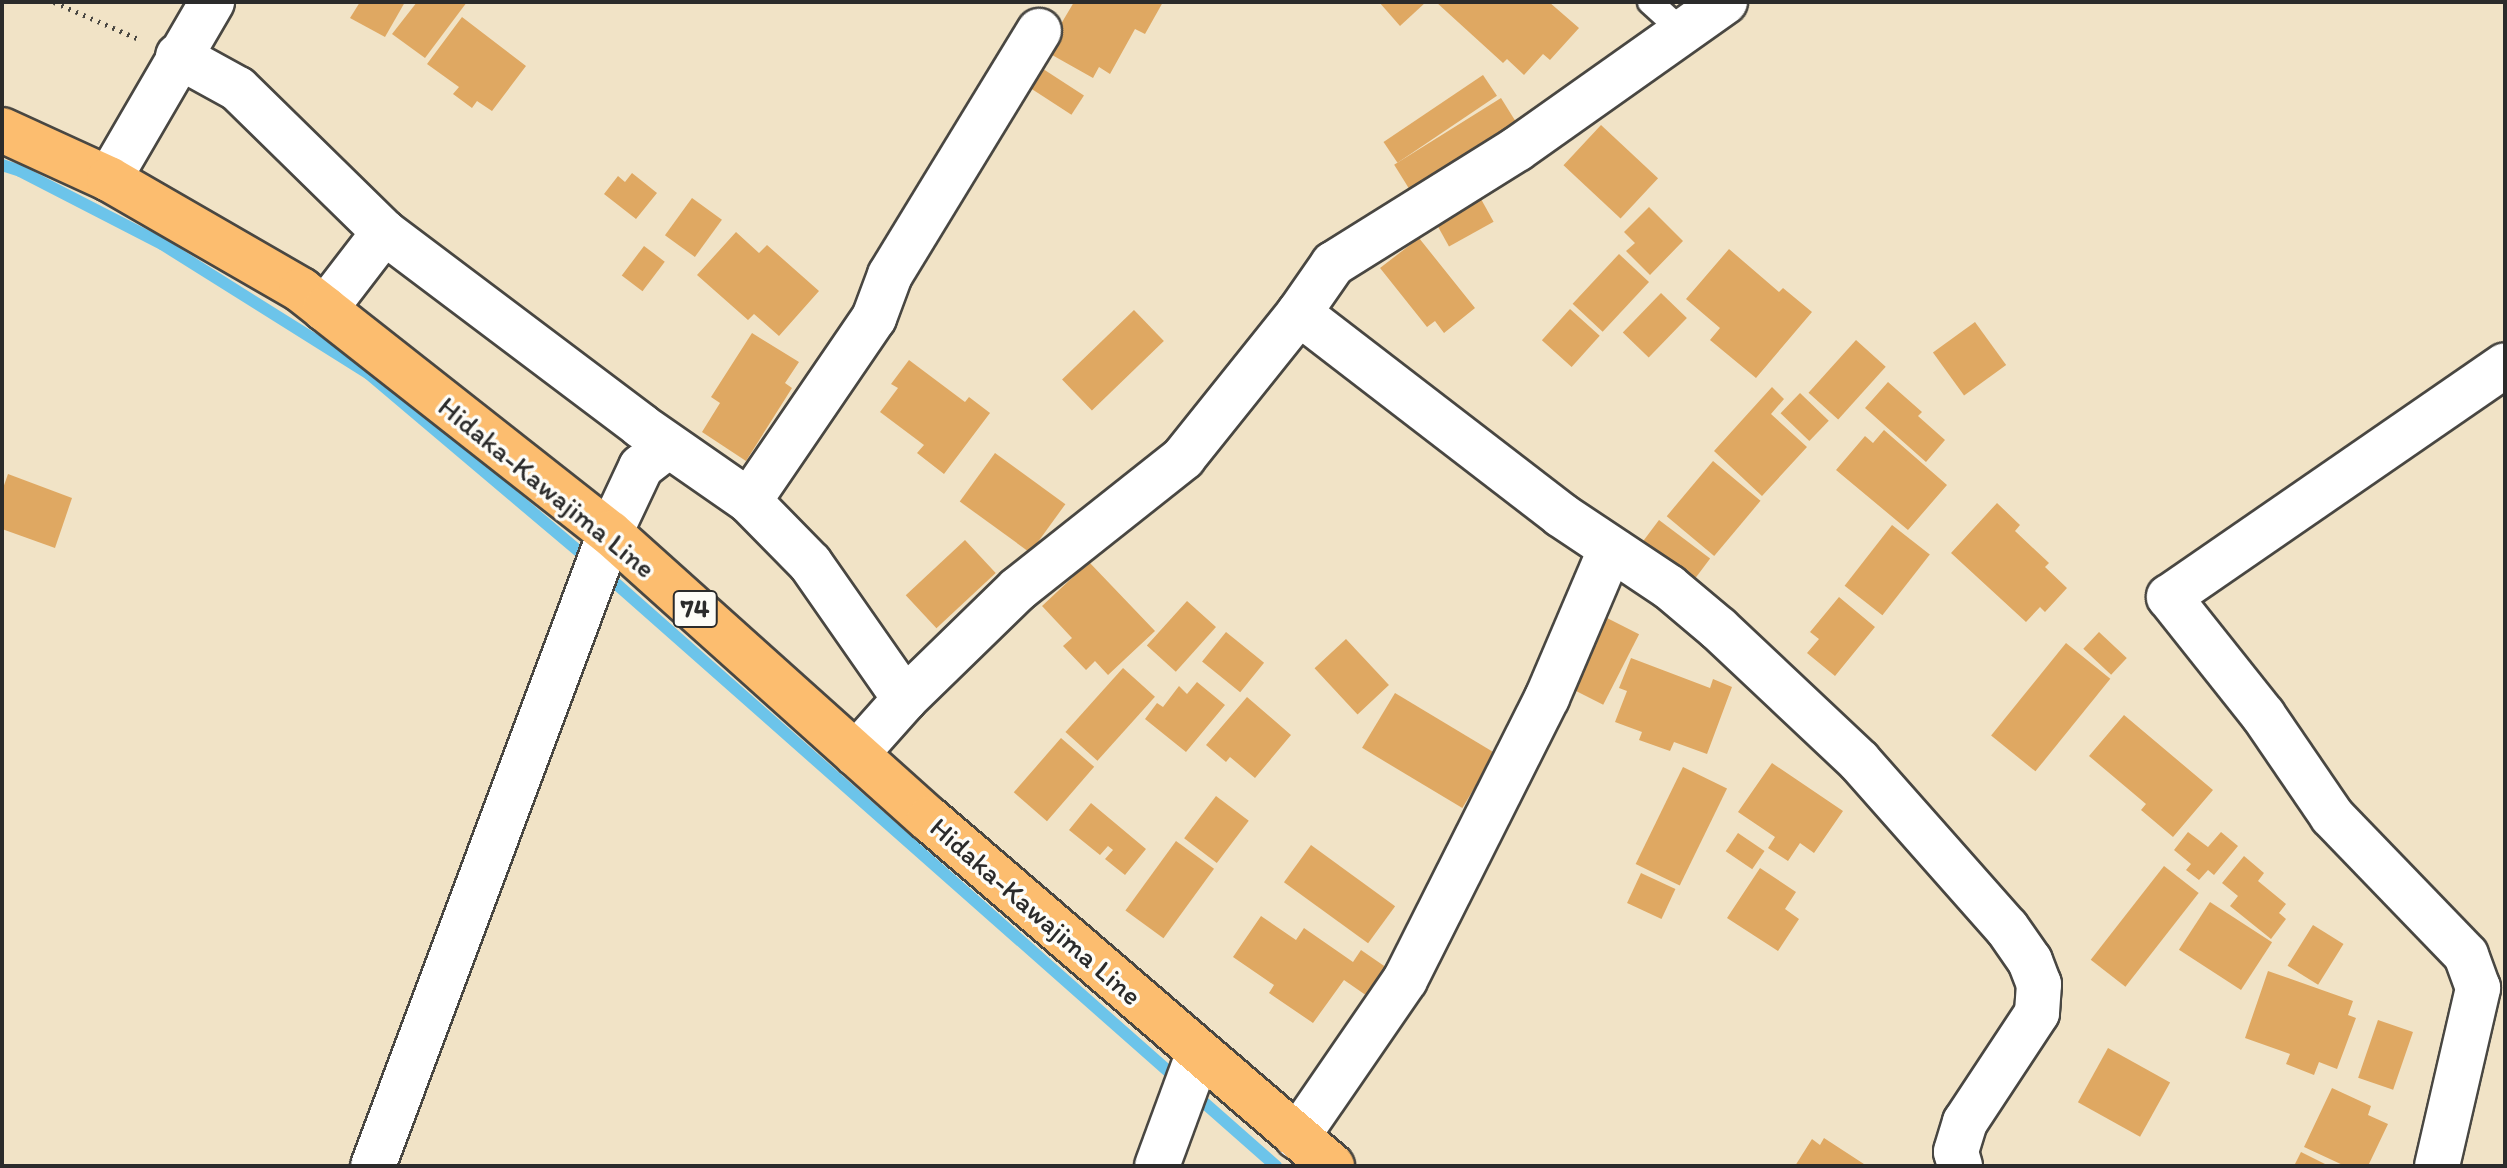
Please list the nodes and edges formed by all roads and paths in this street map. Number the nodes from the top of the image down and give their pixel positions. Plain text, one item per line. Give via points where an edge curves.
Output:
1 (54, 2) edge
2 (212, 2) edge
3 (1650, 2) edge
4 (1725, 2) edge
5 (1039, 31) dead end
6 (1682, 31) junction
7 (178, 56) junction
8 (2, 130) edge
9 (109, 179) junction
10 (384, 232) junction
11 (325, 309) junction
12 (1299, 313) junction
13 (2505, 365) edge
14 (668, 446) junction
15 (749, 501) junction
16 (610, 533) junction
17 (1610, 550) junction
18 (905, 699) junction
19 (856, 754) junction
20 (1199, 1052) junction
21 (1297, 1137) junction
22 (373, 1166) edge
23 (1157, 1166) edge
24 (1332, 1166) edge
25 (1960, 1166) edge
26 (2437, 1166) edge

1 - 7 path
2 - 7 street
3 - 6 lane
4 - 6 street
5 - 15 street via 890,275 874,318
6 - 12 street via 1517,149 1333,264
7 - 9 street
7 - 10 street via 238,89
8 - 9 main road, Hidaka-Kawajima Line / 74
9 - 11 main road, Hidaka-Kawajima Line / 74
10 - 11 street
10 - 14 street
11 - 16 main road, Hidaka-Kawajima Line / 74
12 - 17 street
12 - 18 street via 1183,458 1018,589
13 - 26 street via 2169,597 2263,715 2332,816 2466,955 2478,988
14 - 15 street
14 - 16 street via 641,467
15 - 18 street via 810,563
16 - 19 main road, Hidaka-Kawajima Line / 74
16 - 22 street
17 - 21 street via 1547,698 1405,980
17 - 25 street via 1669,587 1808,710 2007,928 2030,961 2039,984 2037,1013 1965,1122 1956,1152
18 - 19 street
19 - 20 main road, Hidaka-Kawajima Line / 74
20 - 21 main road, Hidaka-Kawajima Line / 74
20 - 23 street
21 - 24 main road, Hidaka-Kawajima Line / 74

